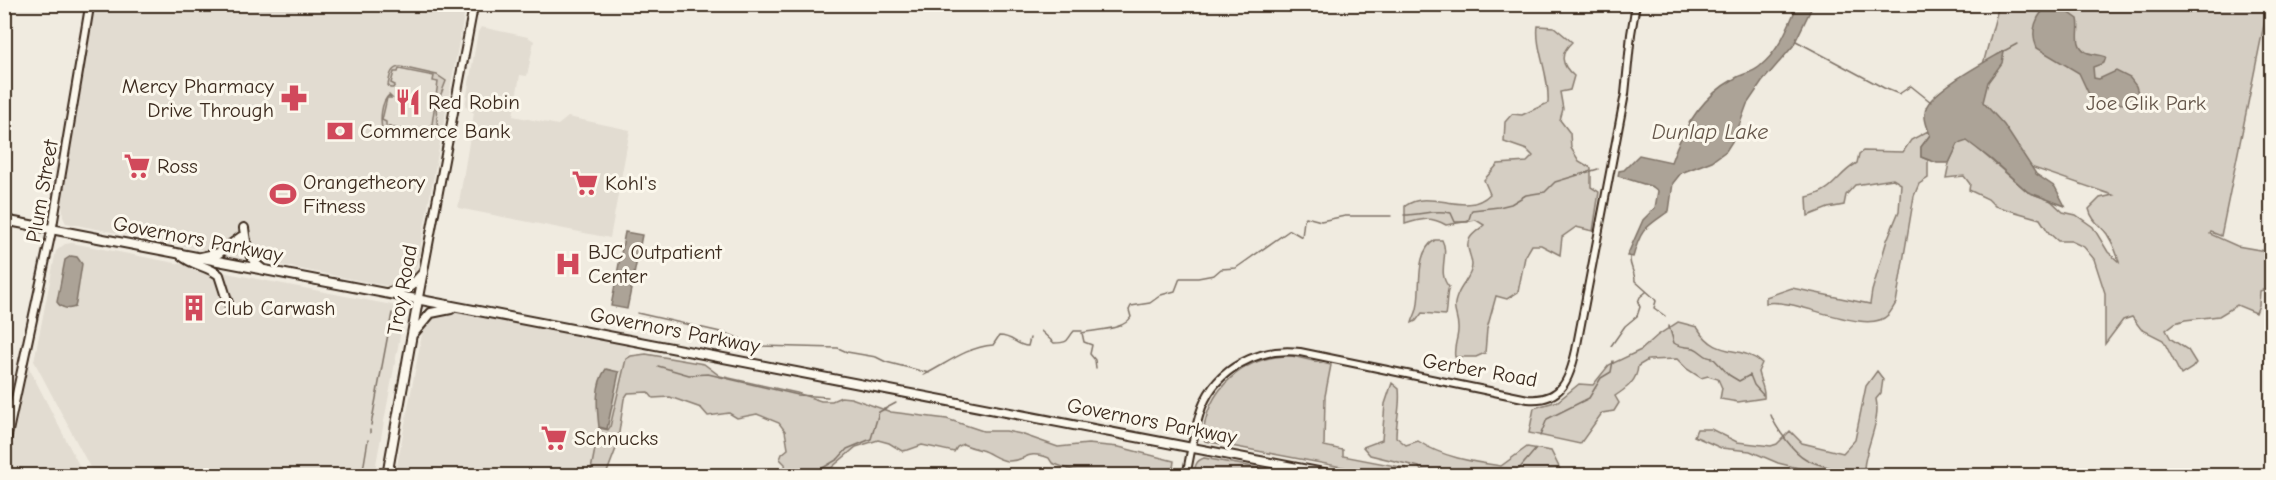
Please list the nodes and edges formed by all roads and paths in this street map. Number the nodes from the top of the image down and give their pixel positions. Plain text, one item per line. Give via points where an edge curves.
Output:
1 (90, 4) edge
2 (474, 4) edge
3 (1636, 4) edge
4 (4, 220) edge
5 (244, 228) dead end
6 (52, 229) junction
7 (241, 237) dead end
8 (180, 254) junction
9 (198, 258) junction
10 (266, 271) junction
11 (423, 273) junction
12 (383, 293) junction
13 (418, 300) junction
14 (228, 303) dead end
15 (459, 308) junction
16 (412, 335) junction
17 (1192, 447) junction
18 (4, 452) edge
19 (387, 476) edge
20 (1186, 476) edge
21 (1339, 476) edge

1 - 6 main road, Plum Street
2 - 11 main road, Troy Road
3 - 17 street, Gerber Road via 1615,153 1572,368 1561,388 1548,397 1528,399 1292,351 1272,352 1232,368 1215,384 1202,407
4 - 6 main road, Governors Parkway
5 - 10 main road via 252,259
6 - 8 main road, Governors Parkway
6 - 18 main road, Plum Street
7 - 9 main road via 219,253
8 - 9 main road, Governors Parkway
8 - 14 main road via 190,264 219,275
9 - 10 main road, Governors Parkway
10 - 12 main road, Governors Parkway
11 - 12 main road via 411,286
11 - 13 main road, Troy Road
12 - 13 main road, Governors Parkway
13 - 15 main road, Governors Parkway
13 - 16 main road, Troy Road
15 - 16 main road via 431,314
15 - 17 main road, Governors Parkway
16 - 19 main road, Troy Road
17 - 20 street, Gerber Road
17 - 21 main road, Governors Parkway

